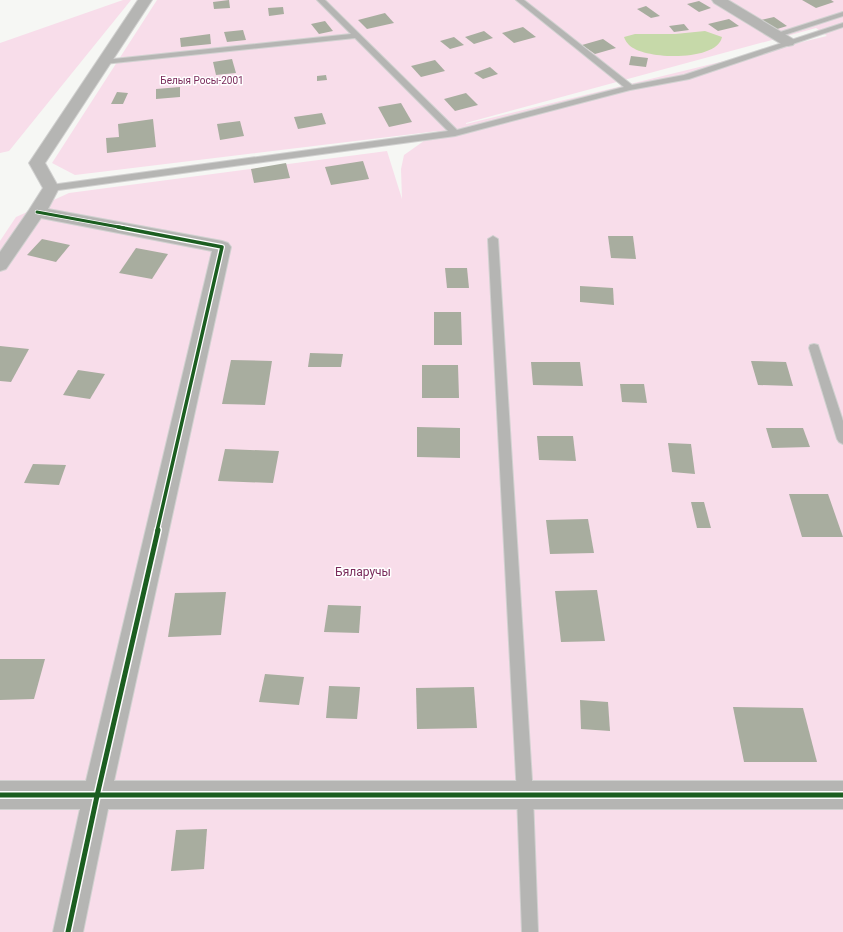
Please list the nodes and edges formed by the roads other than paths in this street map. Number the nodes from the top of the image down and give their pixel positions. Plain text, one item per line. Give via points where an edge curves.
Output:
1 (145, 0) edge
2 (322, 0) edge
3 (520, 0) edge
4 (719, 0) edge
5 (843, 14) edge
6 (843, 25) edge
7 (775, 35) junction
8 (357, 36) junction
9 (788, 42) junction
10 (104, 62) junction
11 (630, 88) junction
12 (455, 133) junction
13 (51, 188) junction
14 (37, 212) junction
15 (493, 239) dead end
16 (0, 265) edge
17 (814, 348) dead end
18 (843, 439) edge
19 (0, 795) edge
20 (843, 795) edge
21 (97, 796) junction
22 (525, 796) junction
23 (68, 932) edge
24 (530, 932) edge

1 - 10 street
2 - 8 lane
3 - 11 lane
4 - 7 street
5 - 7 lane
6 - 9 lane
7 - 9 street
8 - 10 lane
8 - 12 lane
9 - 11 lane via 686,77
10 - 13 street via 37,163
11 - 12 lane
12 - 13 lane
13 - 14 street
14 - 16 street
14 - 21 street via 222,247
15 - 22 lane
17 - 18 lane
19 - 21 street
20 - 22 street
21 - 22 street
21 - 23 street
22 - 24 lane

